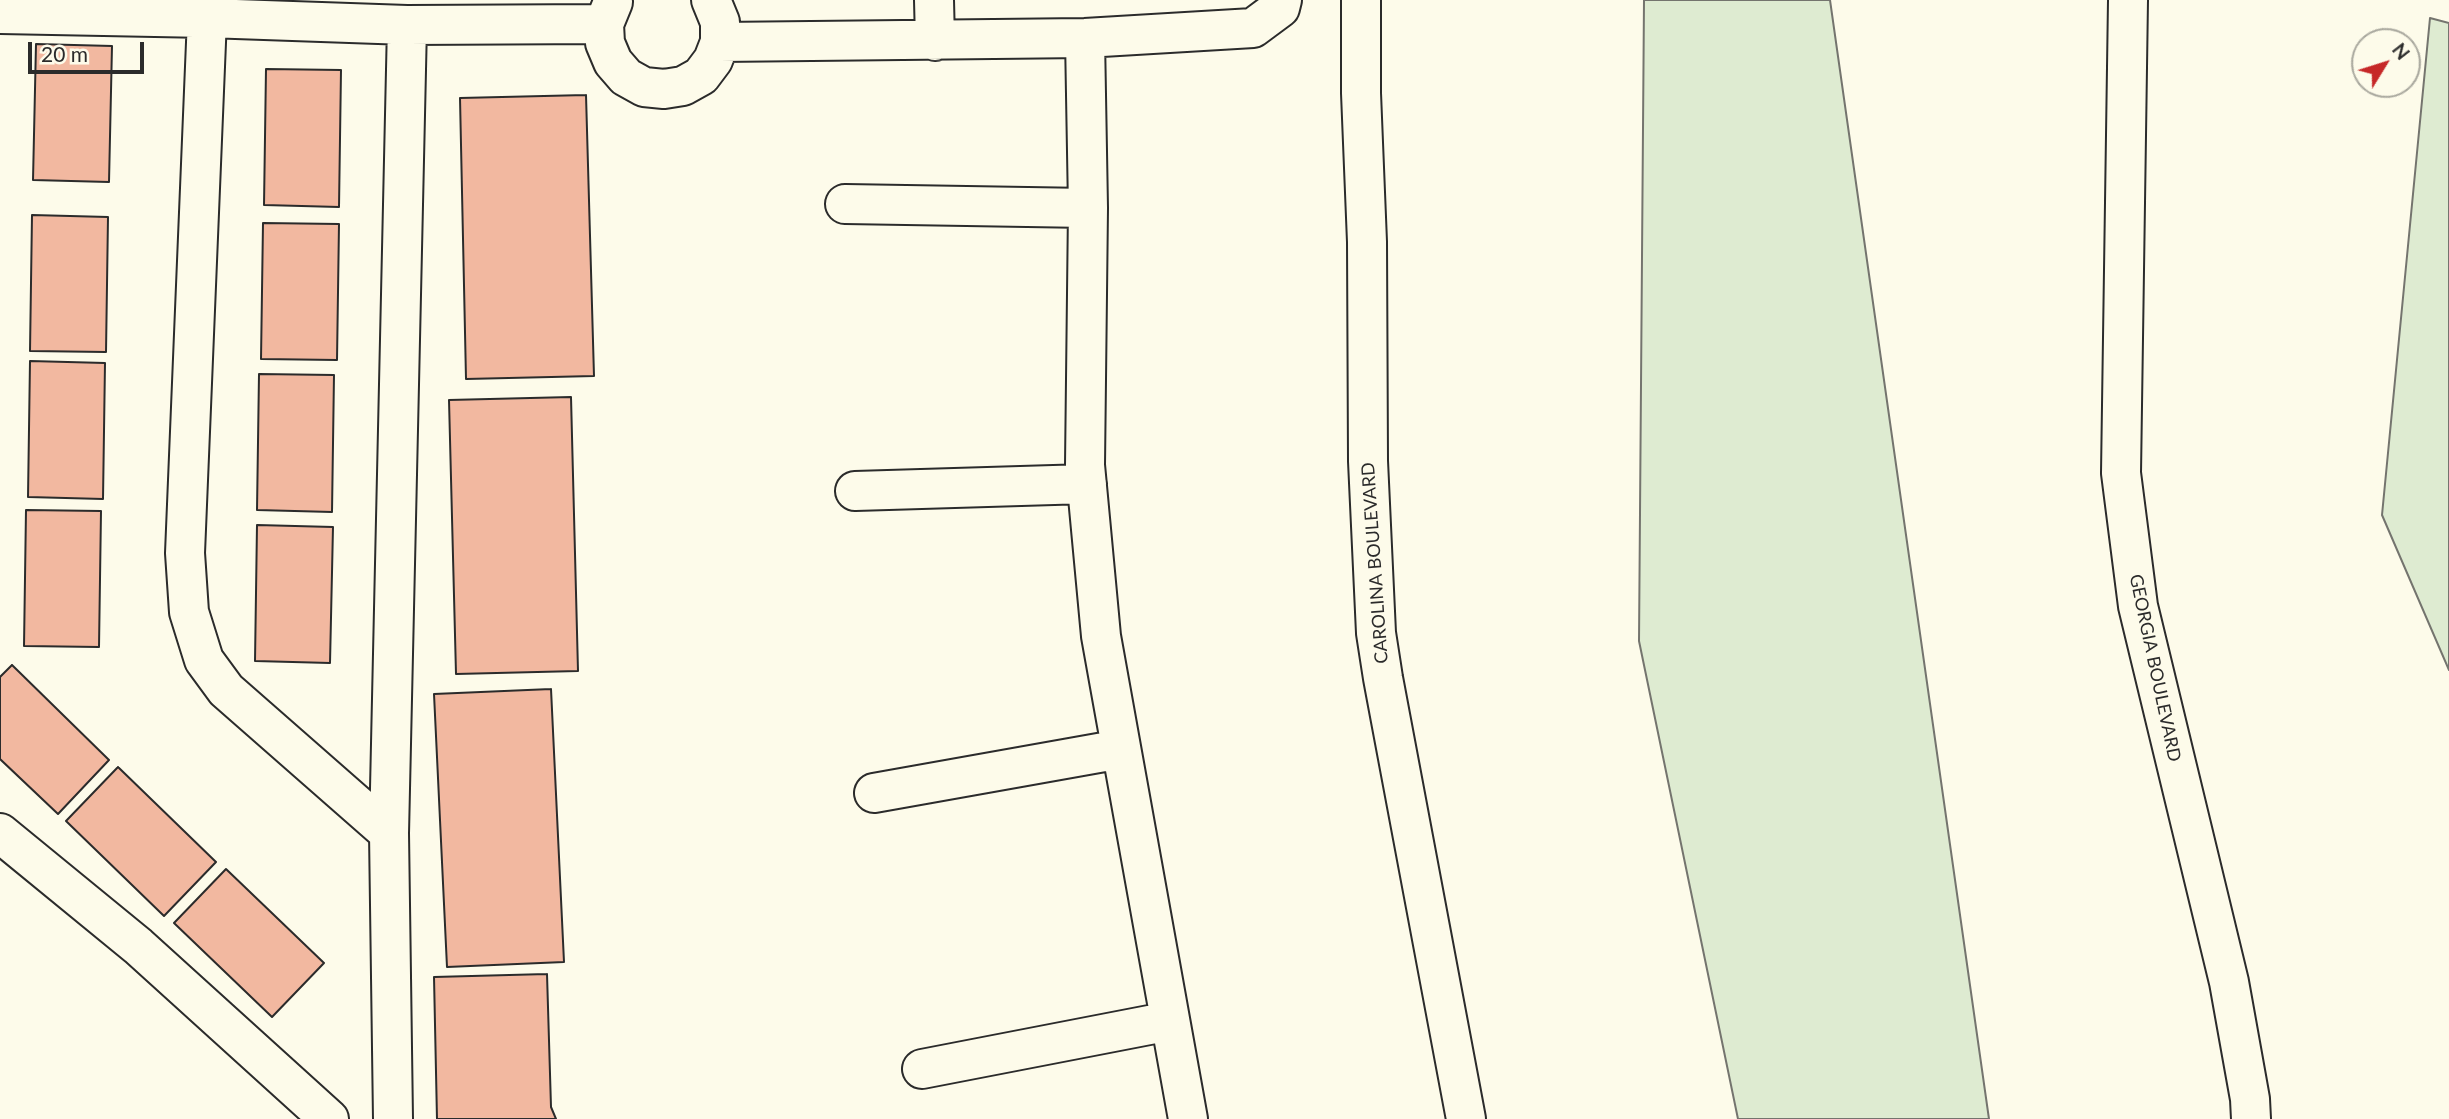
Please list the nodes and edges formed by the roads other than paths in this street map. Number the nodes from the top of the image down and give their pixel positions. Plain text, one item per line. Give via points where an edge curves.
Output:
1 (711, 0) edge
2 (934, 0) edge
3 (1282, 0) edge
4 (1361, 0) edge
5 (2128, 0) edge
6 (609, 12) edge
7 (0, 14) edge
8 (207, 18) junction
9 (407, 25) junction
10 (1085, 38) junction
11 (935, 41) junction
12 (720, 42) junction
13 (845, 204) dead end
14 (1088, 208) junction
15 (1087, 484) junction
16 (855, 491) dead end
17 (1121, 749) junction
18 (874, 793) dead end
19 (389, 832) junction
20 (0, 833) edge
21 (1170, 1021) junction
22 (922, 1069) dead end
23 (329, 1119) edge
24 (393, 1119) edge
25 (1188, 1119) edge
26 (1466, 1119) edge
27 (2251, 1119) edge

1 - 12 street via 720,22
2 - 11 street
3 - 10 street via 1280,8 1253,28
4 - 26 street, CAROLINA BOULEVARD via 1368,461 1376,633
5 - 27 street, GEORGIA BOULEVARD via 2121,473 2138,606 2229,982
6 - 9 street
6 - 12 street via 605,43 613,62 626,77 644,87 683,86 701,76
7 - 8 street
8 - 9 street
8 - 19 street via 185,553 189,612 204,660 226,690
9 - 19 street
10 - 11 street
10 - 14 street
11 - 12 street
13 - 14 street
14 - 15 street
15 - 16 street
15 - 17 street via 1101,636
17 - 18 street
17 - 21 street
19 - 24 street
20 - 23 street via 138,946
21 - 22 street
21 - 25 street

